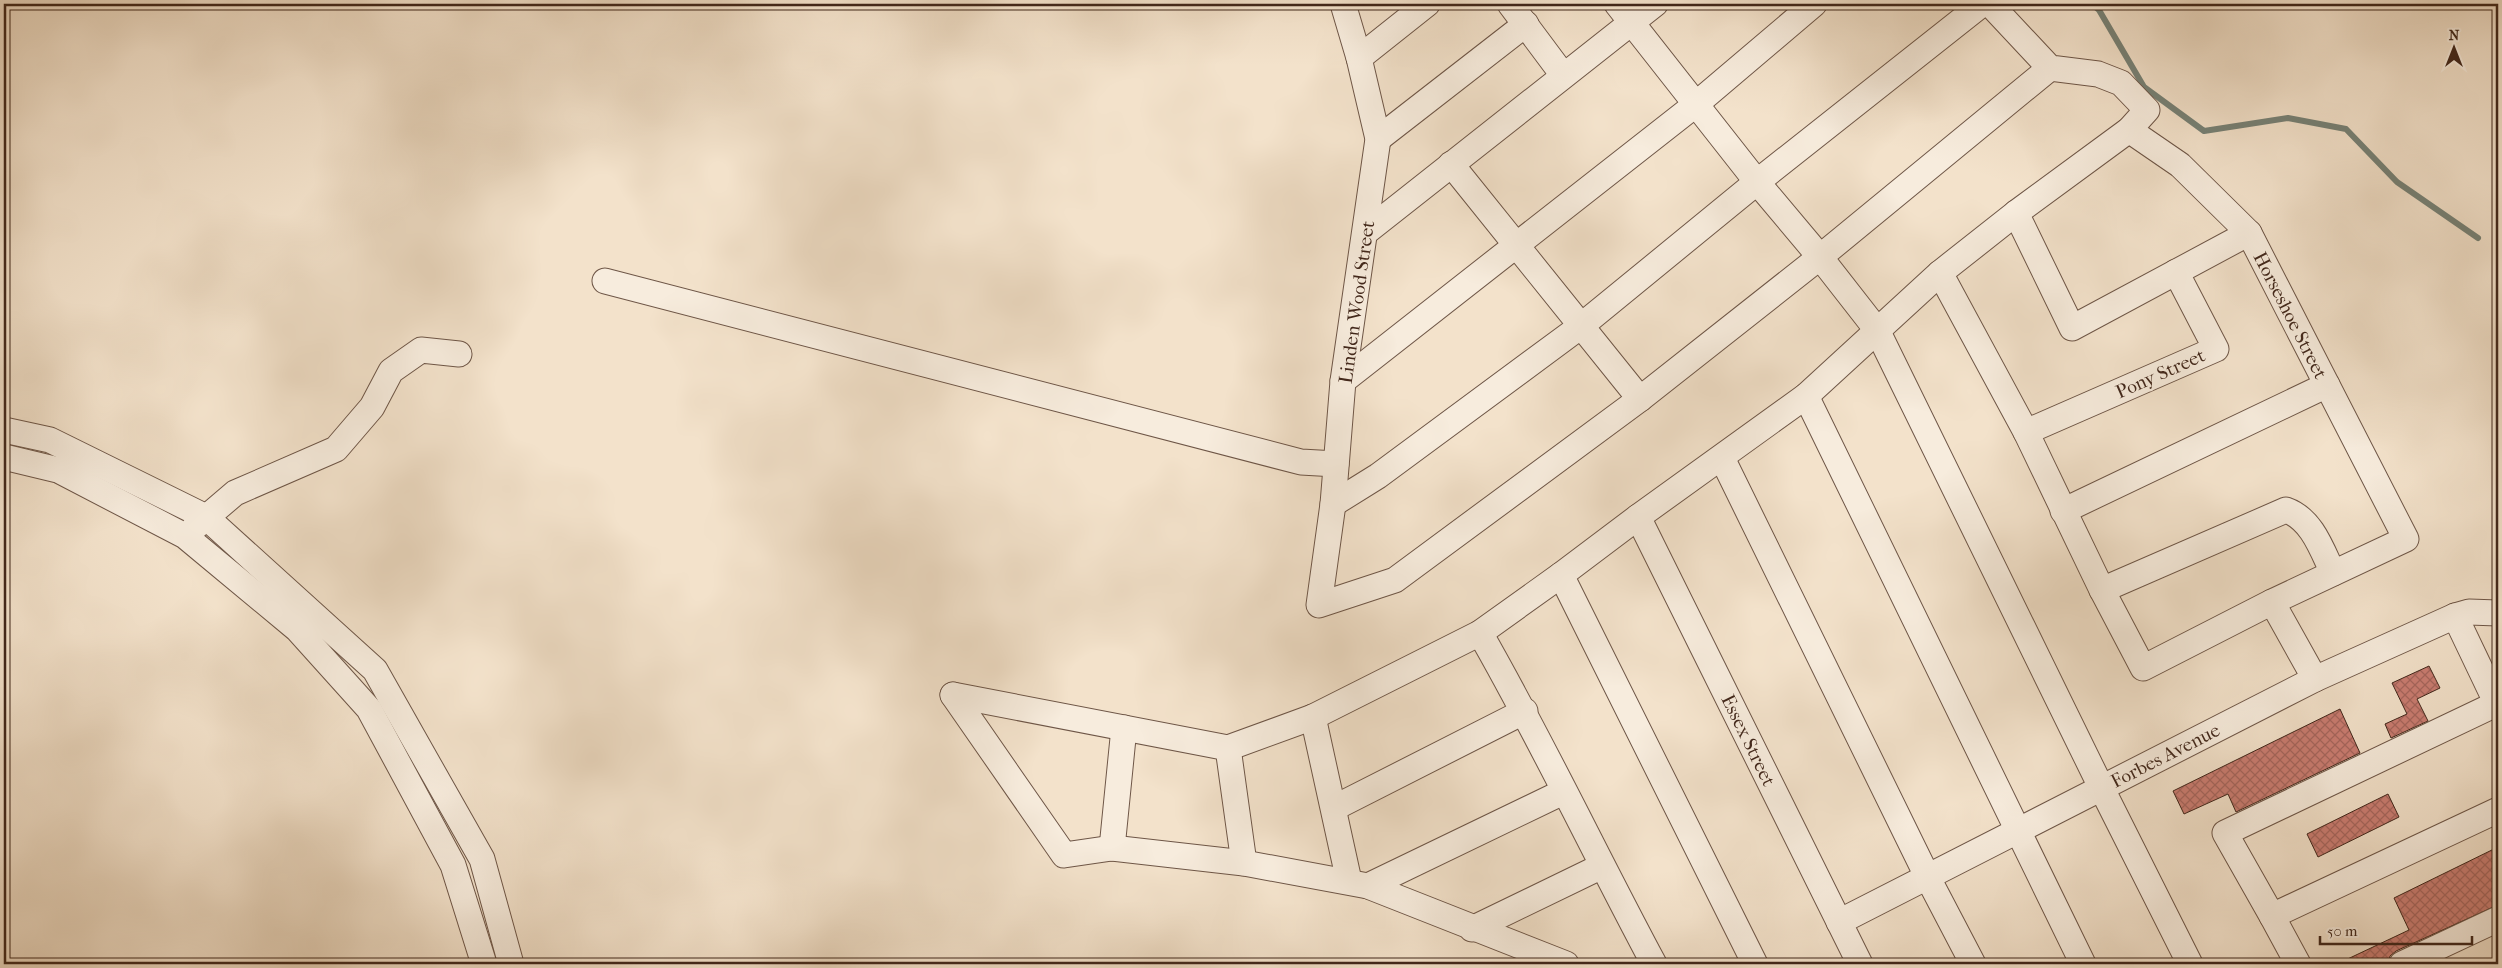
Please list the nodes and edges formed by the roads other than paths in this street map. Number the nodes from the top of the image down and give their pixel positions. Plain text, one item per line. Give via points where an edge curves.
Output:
1 (1343, 4) edge
2 (1427, 4) edge
3 (1510, 4) edge
4 (1617, 4) edge
5 (1655, 4) edge
6 (1814, 4) edge
7 (1982, 4) edge
8 (1990, 4) edge
9 (1633, 23) junction
10 (1526, 24) junction
11 (1359, 58) junction
12 (2050, 68) junction
13 (1562, 75) junction
14 (1695, 105) junction
15 (2129, 130) junction
16 (1378, 139) junction
17 (1451, 164) junction
18 (1757, 182) junction
19 (2016, 213) junction
20 (1366, 232) junction
21 (2249, 233) junction
22 (1516, 246) junction
23 (1820, 257) junction
24 (2176, 272) junction
25 (1940, 273) junction
26 (605, 281) dead end
27 (1581, 326) junction
28 (1877, 330) junction
29 (459, 354) dead end
30 (1343, 381) junction
31 (2326, 385) junction
32 (1806, 396) junction
33 (1640, 399) junction
34 (4, 430) edge
35 (2026, 432) junction
36 (4, 457) edge
37 (1722, 458) junction
38 (1336, 464) junction
39 (1332, 504) junction
40 (2063, 511) junction
41 (206, 517) junction
42 (1638, 517) junction
43 (185, 536) junction
44 (2334, 573) junction
45 (1561, 575) junction
46 (2102, 590) junction
47 (2272, 602) junction
48 (2498, 613) edge
49 (2455, 616) junction
50 (1480, 633) junction
51 (2315, 680) junction
52 (2498, 704) edge
53 (1525, 711) junction
54 (1312, 717) junction
55 (1124, 728) junction
56 (1228, 748) junction
57 (2100, 787) junction
58 (1563, 792) junction
59 (1334, 808) junction
60 (2498, 810) edge
61 (2017, 830) junction
62 (1112, 848) junction
63 (1244, 863) junction
64 (1602, 866) junction
65 (1928, 878) junction
66 (1358, 884) junction
67 (2272, 916) junction
68 (2498, 919) edge
69 (1839, 922) junction
70 (1472, 929) junction
71 (484, 964) edge
72 (511, 964) edge
73 (1566, 964) edge
74 (1654, 964) edge
75 (1755, 964) edge
76 (1860, 964) edge
77 (1973, 964) edge
78 (2083, 964) edge
79 (2190, 964) edge
80 (2298, 964) edge
81 (2402, 964) edge

1 - 11 street, Linden Wood Street
2 - 11 street
3 - 10 street
4 - 9 street
5 - 9 street
6 - 14 street
7 - 18 street
8 - 12 street
9 - 13 street
9 - 14 street
10 - 13 street
10 - 16 street
11 - 16 street, Linden Wood Street
12 - 15 street via 2098,74 2120,83 2147,110
12 - 23 street
13 - 17 street
14 - 18 street
14 - 22 street
15 - 19 street
15 - 21 street, Horseshoe Street via 2180,165
16 - 20 street, Linden Wood Street
17 - 20 street
17 - 22 street
18 - 23 street
18 - 27 street
19 - 24 street via 2072,328
19 - 25 street
20 - 30 street, Linden Wood Street
21 - 24 street
21 - 31 street, Horseshoe Street
22 - 27 street
22 - 30 street
23 - 28 street
23 - 33 street
24 - 35 street, Pony Street via 2216,349
25 - 28 street
25 - 35 street
26 - 38 street via 1301,462
27 - 33 street
27 - 39 street via 1378,476
28 - 32 street
28 - 57 street
29 - 41 street via 420,350 391,371 372,407 336,449 235,493
30 - 38 street, Linden Wood Street
31 - 40 street
31 - 44 street, Horseshoe Street via 2406,539
32 - 37 street
32 - 61 street
33 - 39 street, Linden Wood Street via 1395,580 1319,605
34 - 41 street via 50,440
35 - 40 street
36 - 43 street via 58,470
37 - 42 street
37 - 65 street
38 - 39 street, Linden Wood Street
40 - 46 street
41 - 43 street
41 - 72 street via 375,670 482,859
42 - 45 street
42 - 69 street, Essex Street
43 - 71 street via 296,629 369,709 453,865
44 - 46 street via 2308,526 2286,510
44 - 47 street
45 - 50 street
45 - 75 street
46 - 47 street via 2142,668
47 - 51 street
48 - 49 street, Forbes Avenue via 2469,612
49 - 51 street, Forbes Avenue
49 - 52 street
50 - 53 street
50 - 54 street
51 - 57 street, Forbes Avenue
52 - 67 street via 2225,833
53 - 58 street
53 - 59 street
54 - 56 street
54 - 59 street
55 - 56 street
55 - 62 street
55 - 62 street via 953,695 1064,855
56 - 63 street
57 - 61 street, Forbes Avenue
57 - 79 street
58 - 64 street
58 - 66 street
59 - 66 street
60 - 67 street
61 - 65 street, Forbes Avenue
61 - 78 street
62 - 63 street
63 - 66 street
64 - 70 street
64 - 74 street
65 - 69 street, Forbes Avenue
65 - 77 street
66 - 70 street
67 - 80 street
68 - 81 street
69 - 76 street, Essex Street
70 - 73 street

